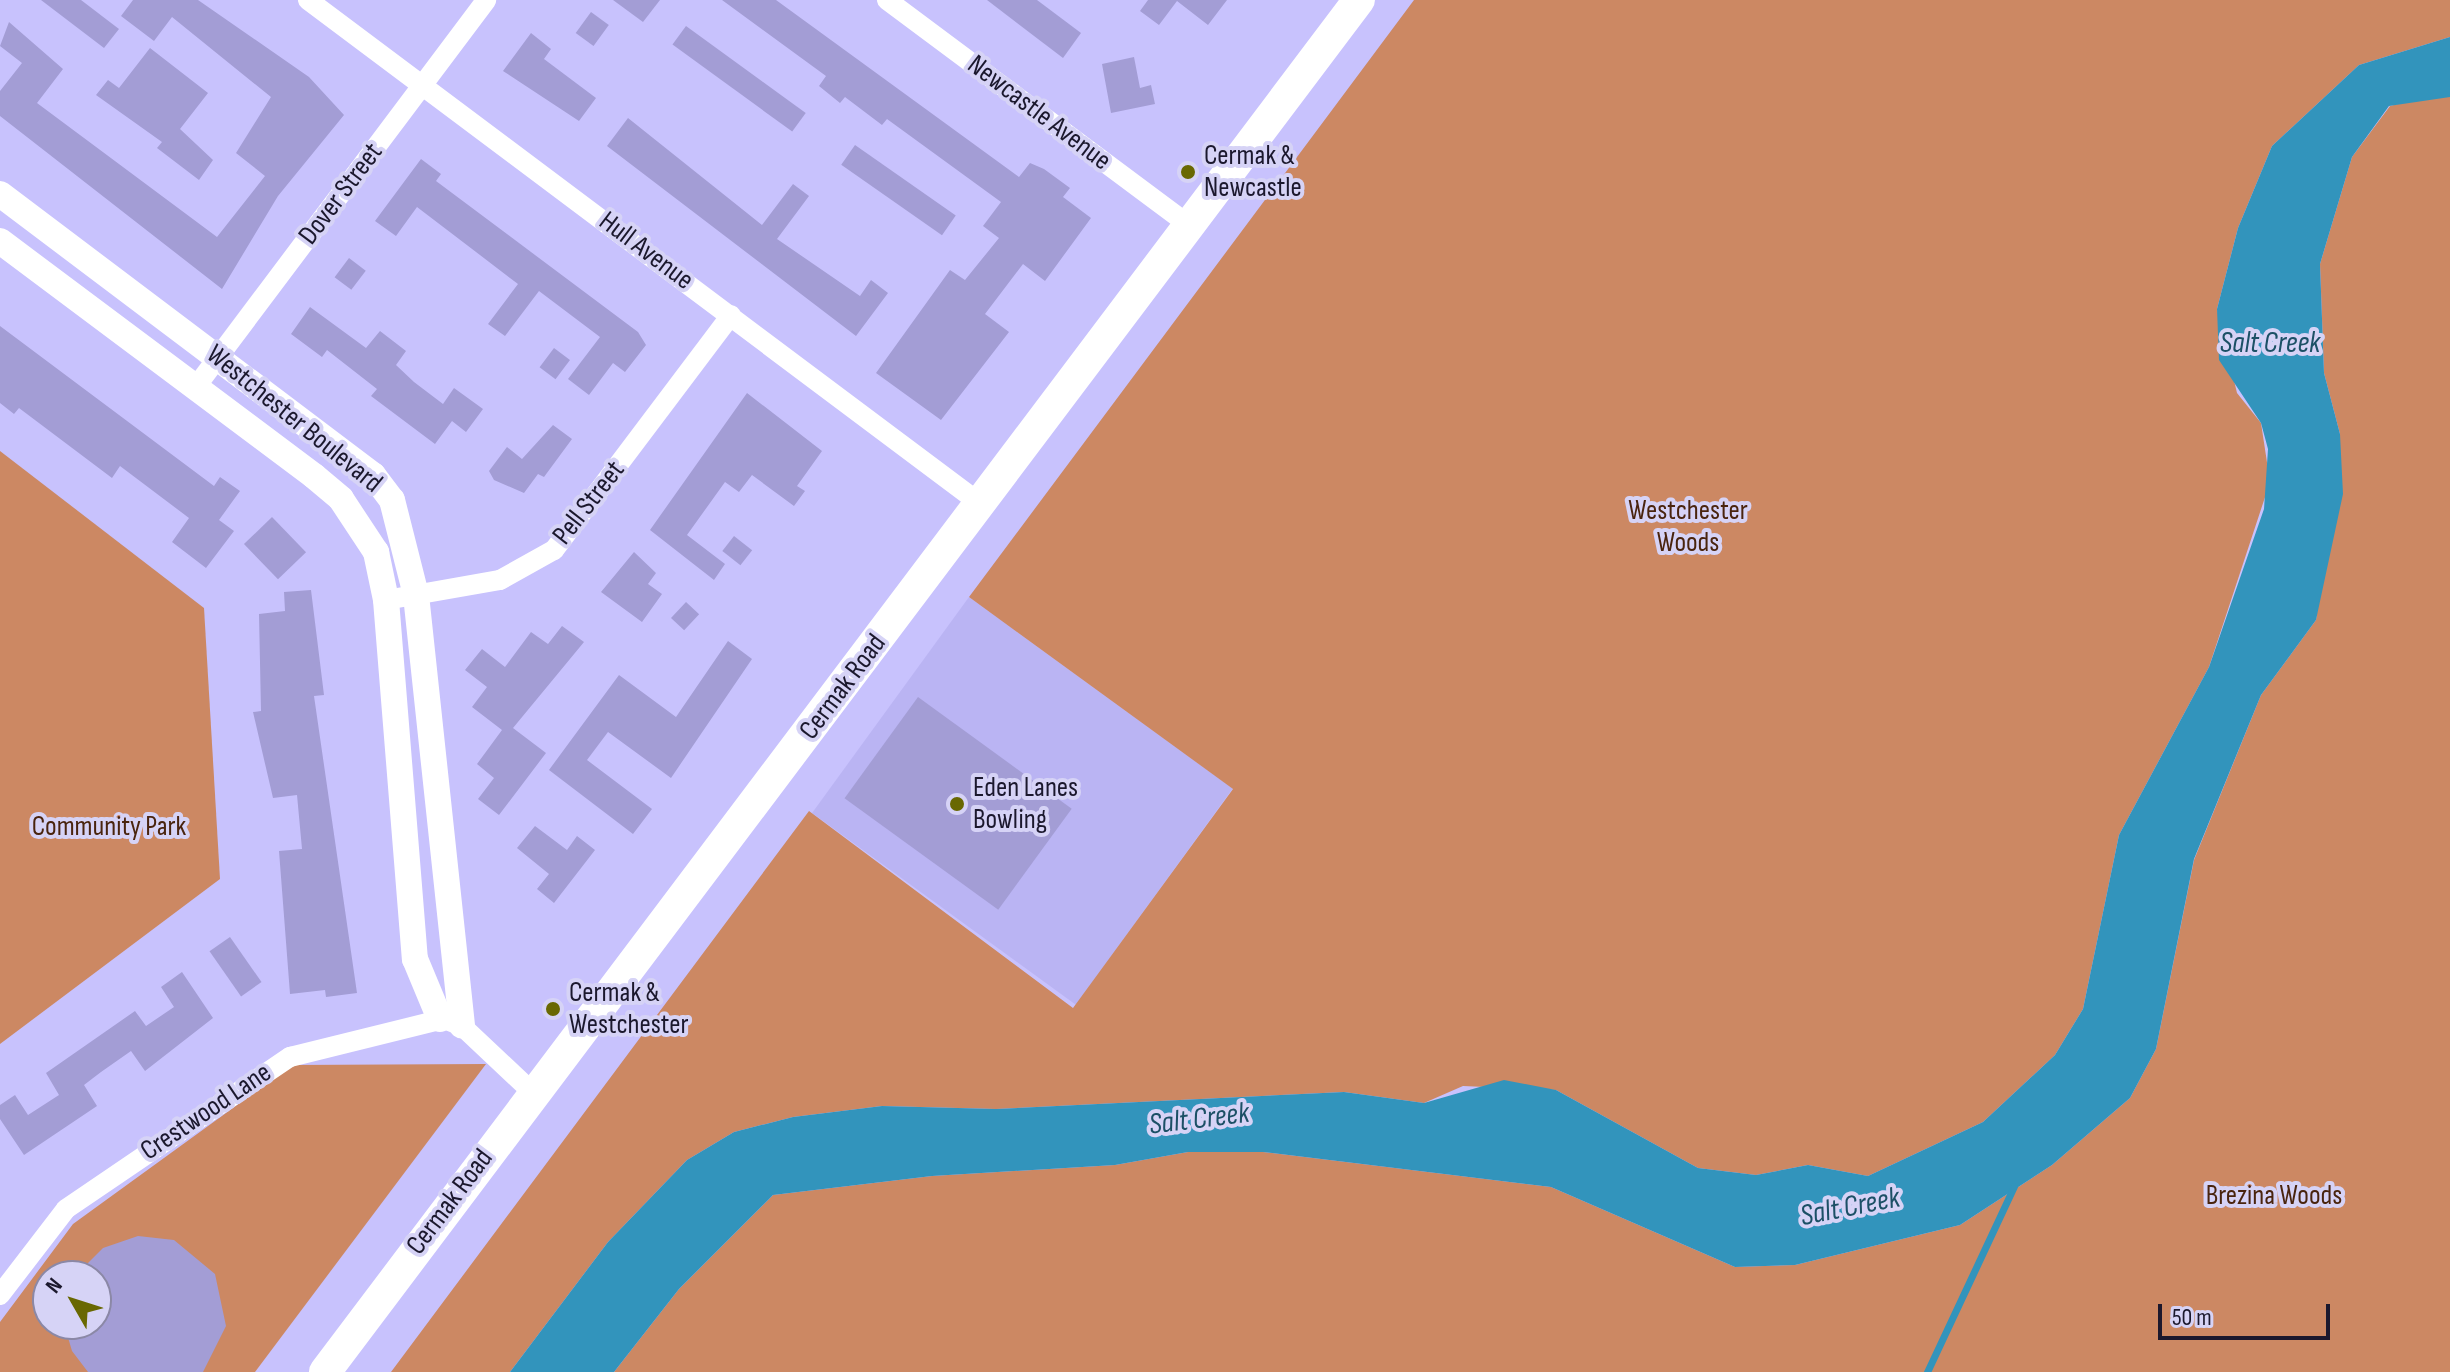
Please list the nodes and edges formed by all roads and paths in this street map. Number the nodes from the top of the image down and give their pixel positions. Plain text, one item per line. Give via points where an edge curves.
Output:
1 (308, 0) edge
2 (486, 0) edge
3 (887, 0) edge
4 (1359, 0) edge
5 (422, 85) junction
6 (0, 194) edge
7 (1191, 227) junction
8 (0, 241) edge
9 (731, 315) junction
10 (218, 357) junction
11 (195, 388) junction
12 (982, 505) junction
13 (416, 595) junction
14 (386, 600) junction
15 (451, 1022) junction
16 (532, 1092) junction
17 (0, 1295) edge
18 (325, 1372) edge

1 - 5 street, Hull Avenue
2 - 5 street, Dover Street
3 - 7 street, Newcastle Avenue
4 - 7 main road, Cermak Road
5 - 9 street, Hull Avenue
5 - 10 street, Dover Street
6 - 10 street, Westchester Boulevard
7 - 12 main road, Cermak Road
8 - 11 street, Westchester Boulevard
9 - 12 street, Hull Avenue
9 - 13 street, Pell Street via 554,550 500,580
10 - 11 street, Dover Street
10 - 13 street, Westchester Boulevard via 373,475 406,534
11 - 14 street, Westchester Boulevard via 341,499 376,552
12 - 16 main road, Cermak Road
13 - 14 street, Pell Street
13 - 15 street, Westchester Boulevard
14 - 15 street, Westchester Boulevard via 415,959
15 - 16 street
15 - 17 street, Crestwood Lane via 263,1070 66,1209
16 - 18 main road, Cermak Road

